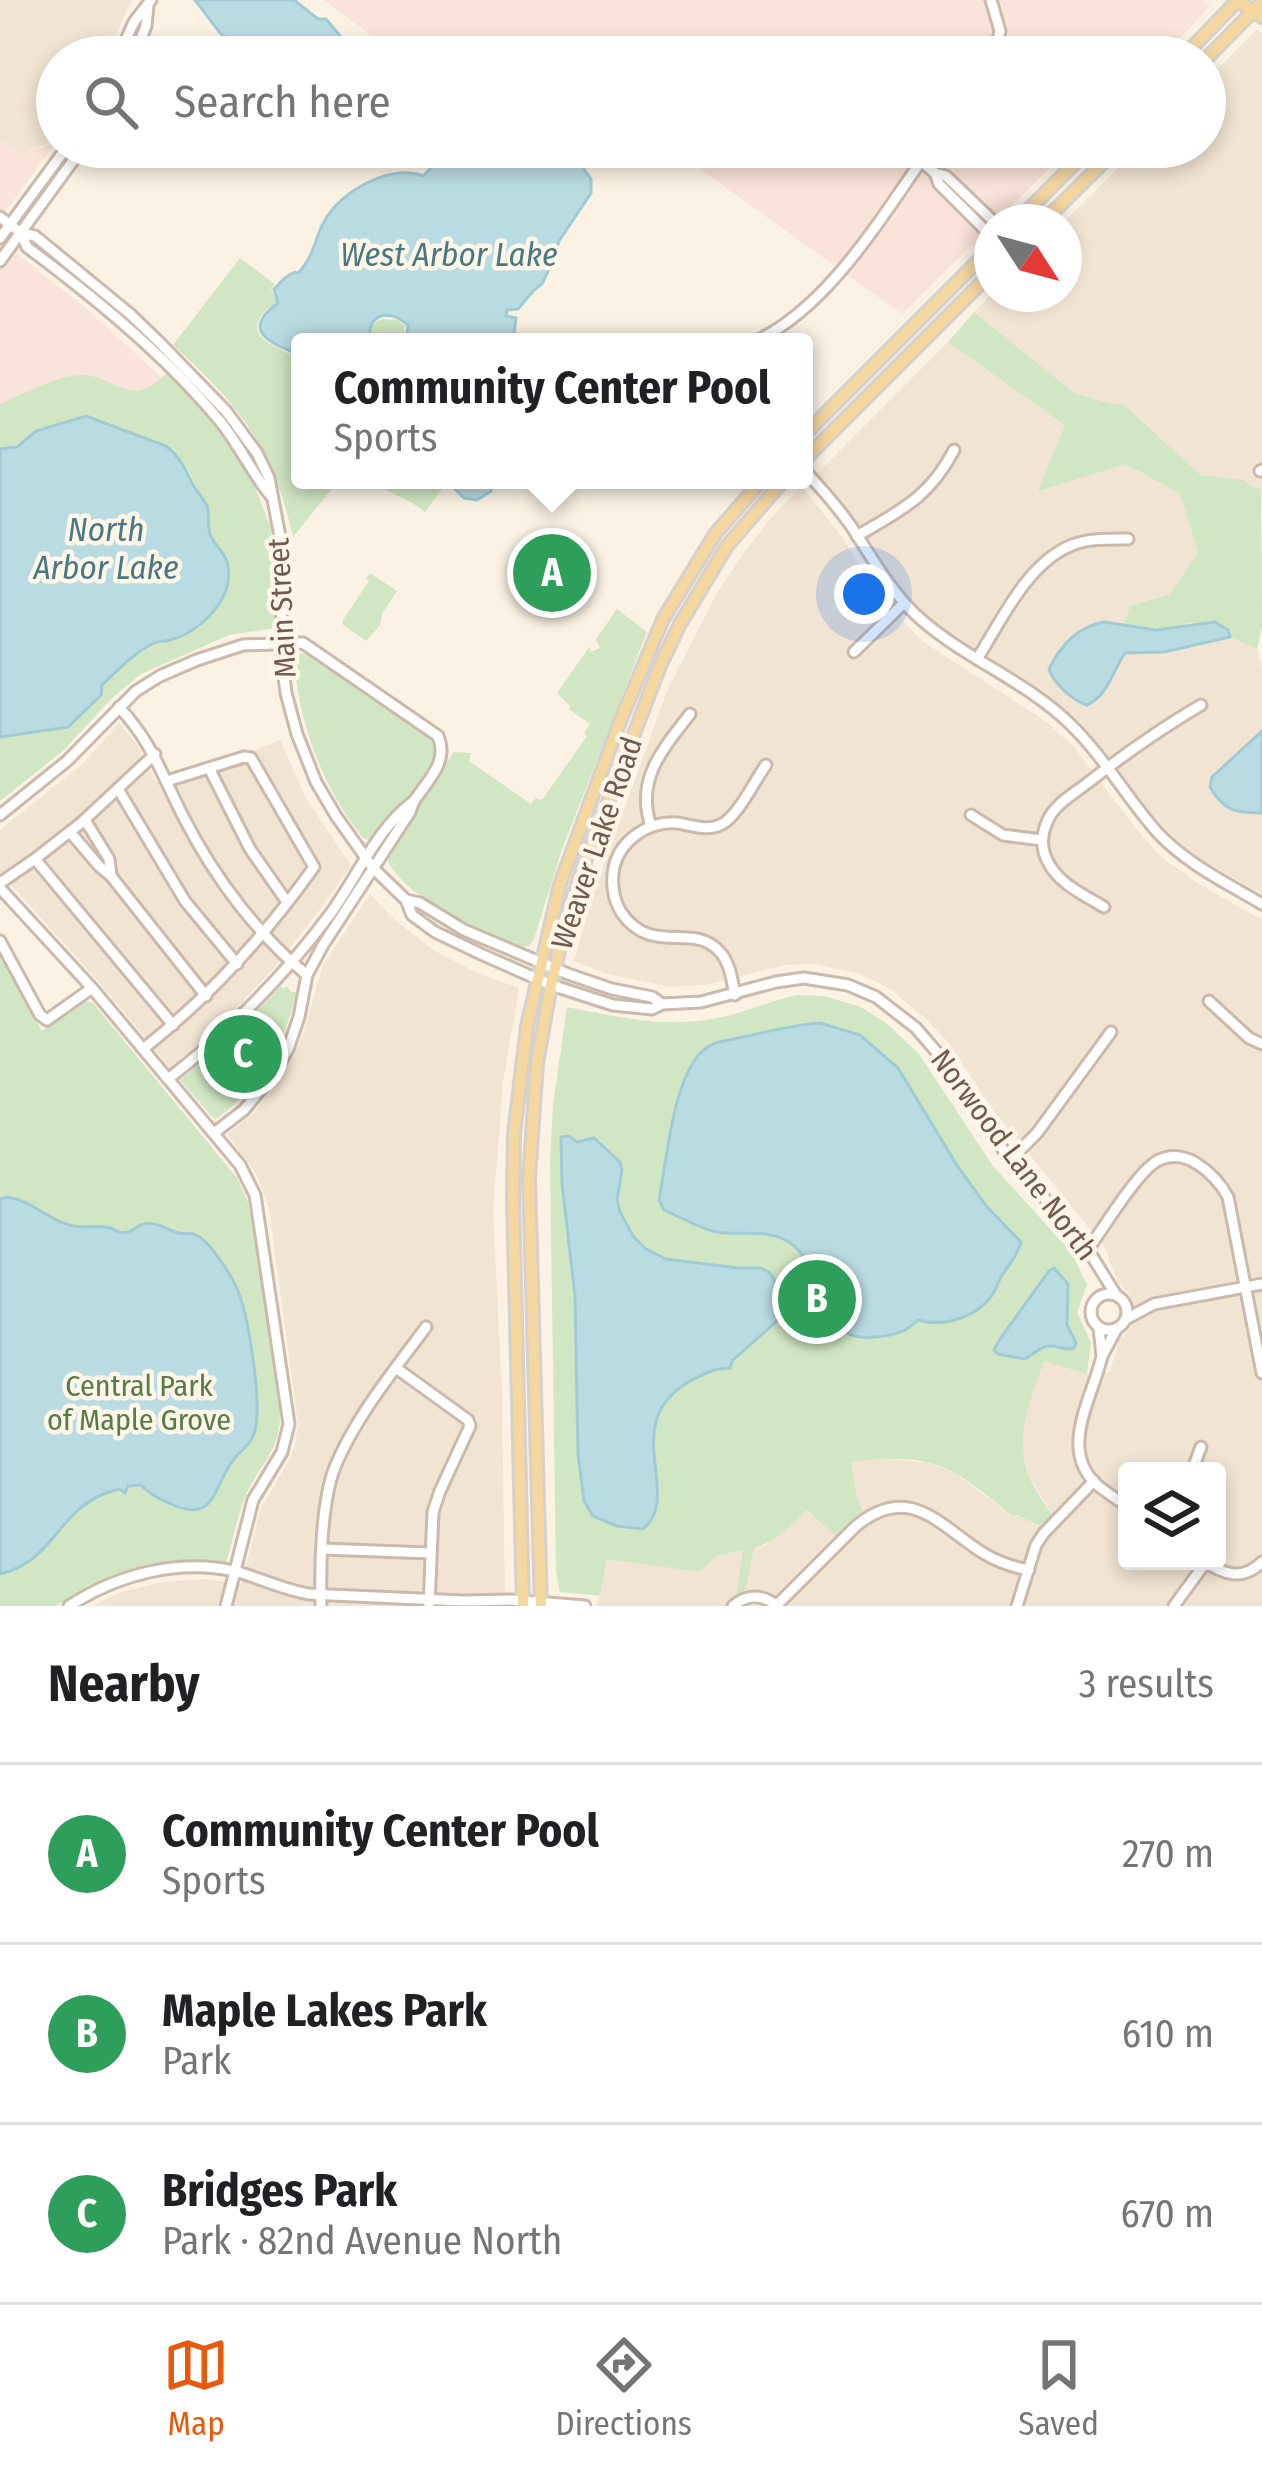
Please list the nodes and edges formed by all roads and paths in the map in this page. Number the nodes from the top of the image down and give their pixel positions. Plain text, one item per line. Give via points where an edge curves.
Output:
1 (991, 0) edge
2 (1237, 0) edge
3 (149, 3) edge
4 (1259, 10) edge
5 (128, 36) edge
6 (142, 36) edge
7 (999, 36) edge
8 (1203, 36) edge
9 (1226, 41) edge
10 (52, 168) edge
11 (68, 168) edge
12 (916, 168) edge
13 (930, 168) edge
14 (1070, 168) edge
15 (1098, 168) edge
16 (935, 172) junction
17 (975, 204) edge
18 (1034, 204) edge
19 (1061, 204) edge
20 (0, 217) edge
21 (974, 219) edge
22 (11, 225) junction
23 (21, 233) junction
24 (0, 238) edge
25 (0, 261) edge
26 (974, 265) edge
27 (974, 290) edge
28 (771, 333) edge
29 (813, 426) edge
30 (954, 450) dead end
31 (813, 451) edge
32 (813, 480) edge
33 (754, 489) edge
34 (776, 489) edge
35 (857, 536) junction
36 (1128, 539) dead end
37 (904, 603) junction
38 (282, 643) junction
39 (854, 652) dead end
40 (977, 659) junction
41 (1201, 705) dead end
42 (119, 707) junction
43 (690, 714) dead end
44 (155, 754) junction
45 (766, 765) dead end
46 (209, 768) junction
47 (1108, 768) junction
48 (167, 781) junction
49 (118, 789) junction
50 (0, 815) edge
51 (971, 815) dead end
52 (86, 820) junction
53 (651, 826) junction
54 (70, 832) junction
55 (1042, 840) junction
56 (35, 860) junction
57 (370, 864) junction
58 (111, 876) junction
59 (0, 885) edge
60 (406, 900) junction
61 (287, 902) junction
62 (1262, 904) edge
63 (1104, 908) dead end
64 (263, 934) junction
65 (0, 941) edge
66 (540, 962) junction
67 (291, 963) junction
68 (237, 964) junction
69 (555, 968) junction
70 (307, 975) junction
71 (536, 978) junction
72 (551, 985) junction
73 (92, 988) junction
74 (735, 994) junction
75 (206, 996) junction
76 (1209, 1001) dead end
77 (662, 1004) junction
78 (173, 1025) junction
79 (1111, 1032) dead end
80 (1262, 1044) edge
81 (143, 1049) junction
82 (168, 1079) junction
83 (214, 1133) junction
84 (1010, 1160) junction
85 (1088, 1249) junction
86 (1100, 1270) junction
87 (1262, 1284) edge
88 (1245, 1288) junction
89 (1096, 1298) junction
90 (1120, 1298) junction
91 (1154, 1304) junction
92 (1126, 1319) junction
93 (426, 1327) dead end
94 (1100, 1328) junction
95 (1117, 1328) junction
96 (1102, 1356) junction
97 (396, 1368) junction
98 (1262, 1373) edge
99 (1201, 1447) dead end
100 (1195, 1462) edge
101 (1094, 1481) junction
102 (1118, 1499) edge
103 (323, 1549) junction
104 (430, 1552) junction
105 (1262, 1562) edge
106 (1028, 1570) junction
107 (1199, 1570) edge
108 (1218, 1570) edge
109 (234, 1571) junction
110 (321, 1601) edge
111 (429, 1603) edge
112 (523, 1603) edge
113 (467, 1604) edge
114 (541, 1604) edge
115 (69, 1606) edge
116 (226, 1606) edge
117 (585, 1606) edge
118 (733, 1606) edge
119 (777, 1606) edge
120 (1017, 1606) edge
121 (1174, 1606) edge

1 - 7 street
2 - 4 main road
2 - 8 main road
3 - 5 street
3 - 6 street
4 - 9 main road
10 - 22 street
11 - 23 street
12 - 28 street via 808,308
13 - 16 street
14 - 18 main road
15 - 19 main road
16 - 17 street
16 - 21 street
20 - 22 street, Main Street
22 - 23 street, Main Street
22 - 24 street
23 - 25 street
23 - 38 street, Main Street via 26,248 192,390 272,496 283,559
26 - 29 main road
27 - 31 main road
30 - 35 street via 926,492
32 - 35 street
33 - 66 main road, Weaver Lake Road via 715,533 663,619 560,884
34 - 69 main road, Weaver Lake Road via 727,546 660,666 585,862
35 - 37 street
36 - 40 street via 1087,540 1048,560
37 - 39 street
37 - 40 street
38 - 42 street via 197,660
38 - 57 street, Main Street via 304,753
38 - 57 street via 312,648 441,742 441,761
40 - 47 street via 1066,720
41 - 47 street
42 - 44 street
42 - 50 street
43 - 53 street via 648,782
44 - 48 street
44 - 49 street
45 - 53 street via 722,824
46 - 48 street
46 - 61 street
46 - 61 street via 255,762 314,867
47 - 55 street via 1054,810
47 - 62 street via 1176,850
48 - 64 street via 225,886
49 - 52 street
49 - 68 street via 185,901
51 - 55 street via 1003,835
52 - 54 street
52 - 58 street
53 - 74 street via 616,861 617,903 645,933 694,938 719,951
54 - 56 street
54 - 58 street
55 - 63 street via 1056,875
56 - 59 street
56 - 78 street
57 - 60 street, Main Street
57 - 67 street
57 - 70 street
58 - 75 street
59 - 73 street
60 - 66 street, Main Street
60 - 71 street, Main Street via 435,932
61 - 64 street
64 - 67 street
64 - 68 street
65 - 73 street via 43,1018
66 - 69 street, Norwood Lane North
66 - 71 main road, Weaver Lake Road
67 - 70 street
67 - 82 street
68 - 75 street
69 - 72 main road, Weaver Lake Road
69 - 77 street, Norwood Lane North
70 - 83 street via 279,1065
71 - 72 street, Norwood Lane North
71 - 112 main road, Weaver Lake Road via 514,1134
72 - 77 street, Norwood Lane North via 635,1008
72 - 114 main road, Weaver Lake Road via 529,1178
73 - 81 street
74 - 77 street, Norwood Lane North
74 - 84 street, Norwood Lane North via 804,978 876,997 941,1057
75 - 78 street
76 - 80 street
78 - 81 street
79 - 84 street
81 - 82 street
82 - 83 street
83 - 109 street via 255,1195 289,1424 253,1500
84 - 85 street, Norwood Lane North
85 - 86 street, Norwood Lane North
85 - 88 street via 1152,1164 1185,1158 1215,1177 1228,1197
86 - 89 street, Norwood Lane North
86 - 90 street, Norwood Lane North
87 - 88 street
88 - 91 street
88 - 98 street
89 - 90 street
89 - 94 street via 1090,1314
90 - 91 street
90 - 92 street
91 - 92 street
92 - 95 street
93 - 97 street
94 - 95 street
94 - 96 street
95 - 96 street
96 - 101 street via 1078,1434
97 - 103 street via 334,1470
97 - 104 street via 468,1420 433,1512
99 - 100 street
101 - 102 street
101 - 106 street via 1044,1533
103 - 104 street
103 - 110 street
104 - 111 street
105 - 108 street via 1245,1574
106 - 119 street via 902,1506 870,1514
106 - 120 street
107 - 121 street
109 - 110 street
109 - 115 street via 155,1571
109 - 116 street
110 - 111 street
111 - 113 street
112 - 113 street
112 - 114 street
114 - 117 street
118 - 119 street via 755,1596

